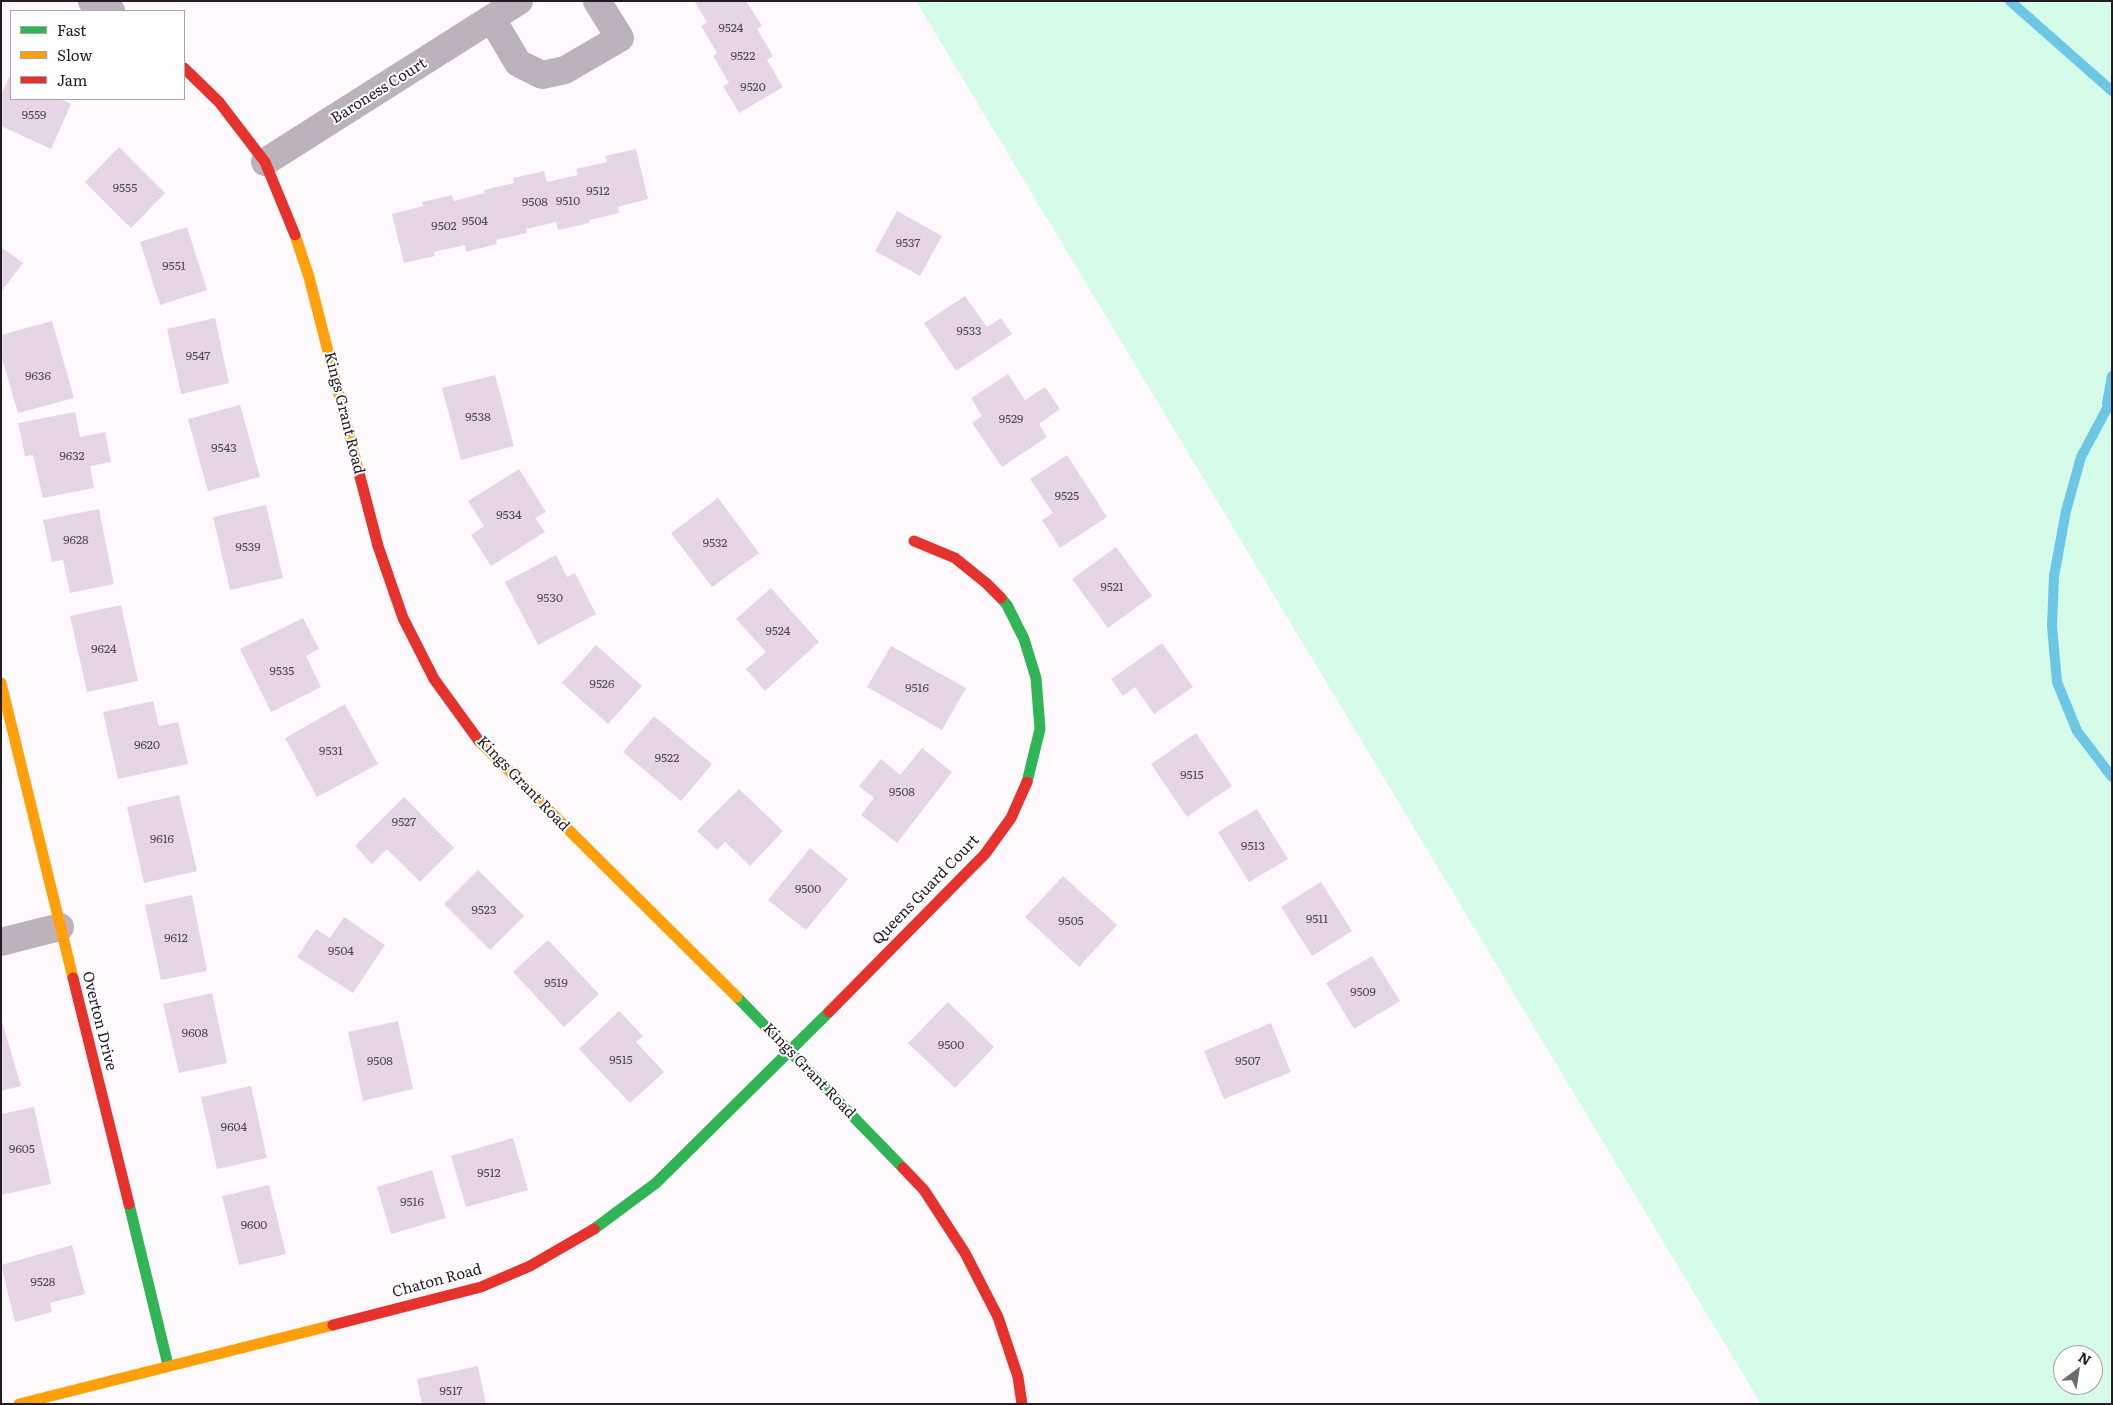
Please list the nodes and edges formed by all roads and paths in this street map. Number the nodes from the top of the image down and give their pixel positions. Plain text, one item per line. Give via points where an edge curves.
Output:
1 (92, 1) edge
2 (519, 1) edge
3 (598, 1) edge
4 (108, 10) edge
5 (492, 19) junction
6 (185, 69) edge
7 (265, 162) junction
8 (914, 541) dead end
9 (1, 683) edge
10 (60, 927) junction
11 (1, 942) edge
12 (791, 1051) junction
13 (168, 1366) junction
14 (19, 1404) edge
15 (1022, 1404) edge

1 - 4 street
2 - 5 street, Baroness Court
3 - 5 street via 620,38 565,70 542,75 518,63
5 - 7 street, Baroness Court
6 - 7 street, Kings Grant Road via 218,102
7 - 12 street, Kings Grant Road via 290,219 310,277 378,546 404,618 434,680 477,739
8 - 12 street, Queens Guard Court via 955,558 1007,605 1024,640 1036,678 1040,729 1030,776 1011,818 985,854
9 - 10 street, Overton Drive
10 - 11 street
10 - 13 street, Overton Drive
12 - 13 street, Chaton Road via 656,1183 587,1234 530,1266 481,1287
12 - 15 street, Kings Grant Road via 924,1190 965,1253 998,1317 1018,1377
13 - 14 street, Chaton Road

